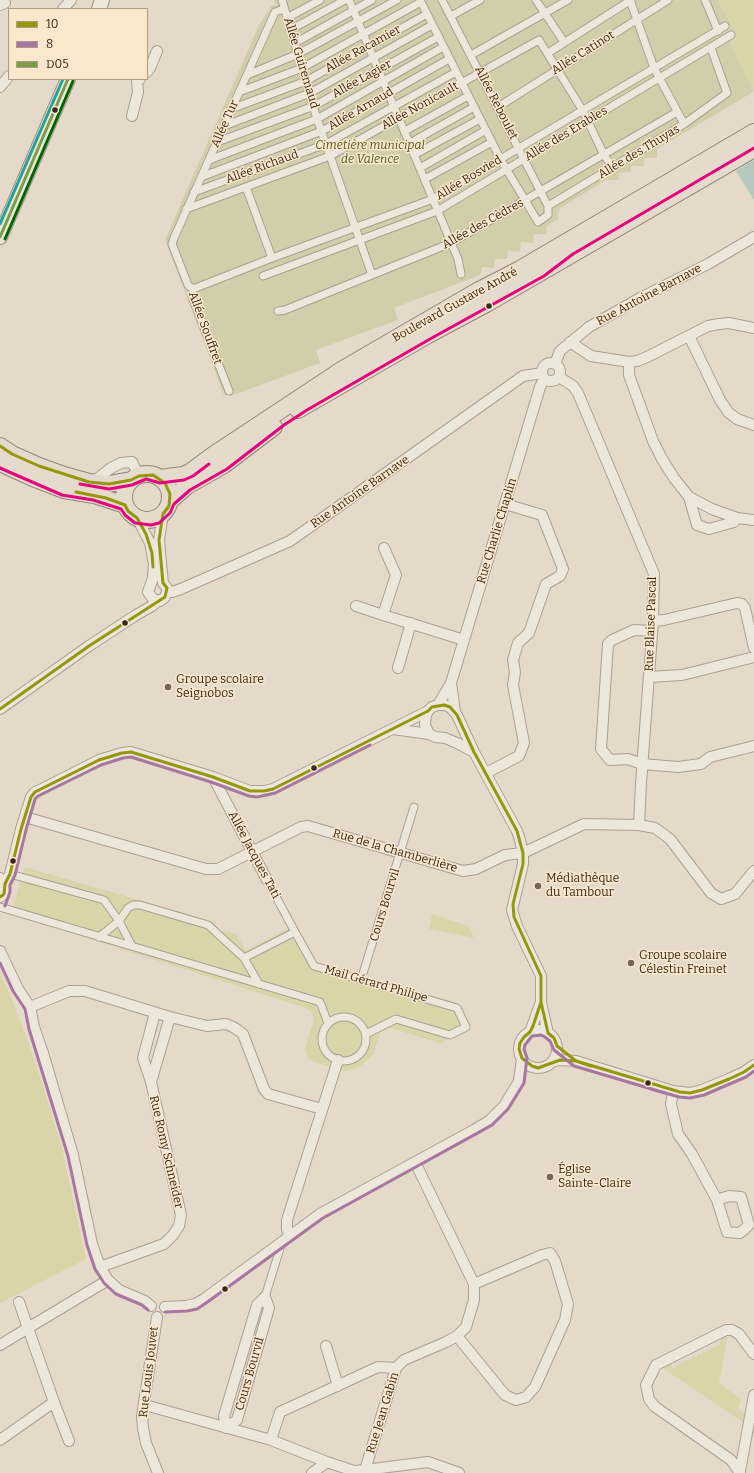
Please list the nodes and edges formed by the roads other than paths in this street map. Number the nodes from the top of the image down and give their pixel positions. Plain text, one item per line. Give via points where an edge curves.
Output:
1 (71, 0) edge
2 (290, 0) edge
3 (320, 0) edge
4 (345, 0) edge
5 (349, 0) edge
6 (372, 0) edge
7 (398, 0) edge
8 (442, 0) edge
9 (480, 0) edge
10 (536, 0) edge
11 (568, 0) edge
12 (630, 0) edge
13 (668, 0) edge
14 (705, 0) edge
15 (420, 1) edge
16 (283, 4) edge
17 (64, 8) edge
18 (354, 10) junction
19 (545, 13) junction
20 (427, 14) junction
21 (451, 16) junction
22 (287, 18) junction
23 (637, 19) junction
24 (358, 21) junction
25 (432, 25) junction
26 (725, 26) dead end
27 (290, 30) junction
28 (718, 31) junction
29 (364, 34) junction
30 (731, 35) dead end
31 (438, 36) junction
32 (564, 42) junction
33 (294, 43) junction
34 (369, 46) junction
35 (443, 47) junction
36 (711, 48) junction
37 (157, 51) dead end
38 (548, 53) junction
39 (298, 54) junction
40 (471, 55) junction
41 (374, 57) junction
42 (449, 59) junction
43 (302, 68) junction
44 (654, 68) junction
45 (558, 69) junction
46 (379, 70) junction
47 (148, 71) edge
48 (456, 72) junction
49 (480, 73) junction
50 (247, 75) junction
51 (8, 77) edge
52 (659, 78) junction
53 (68, 80) edge
54 (137, 80) edge
55 (306, 81) junction
56 (384, 81) junction
57 (462, 83) junction
58 (0, 87) edge
59 (239, 92) junction
60 (310, 93) junction
61 (389, 93) junction
62 (468, 96) junction
63 (314, 106) junction
64 (394, 106) junction
65 (474, 107) junction
66 (498, 107) junction
67 (231, 109) junction
68 (583, 111) junction
69 (677, 112) junction
70 (132, 116) dead end
71 (399, 118) junction
72 (480, 118) junction
73 (317, 119) junction
74 (588, 121) junction
75 (684, 124) junction
76 (224, 126) junction
77 (486, 130) junction
78 (322, 131) junction
79 (405, 131) junction
80 (754, 132) edge
81 (217, 142) junction
82 (492, 142) junction
83 (410, 143) junction
84 (326, 144) junction
85 (519, 148) junction
86 (754, 150) edge
87 (414, 155) junction
88 (604, 155) junction
89 (330, 156) junction
90 (525, 159) junction
91 (209, 160) junction
92 (501, 160) junction
93 (420, 168) junction
94 (613, 168) junction
95 (507, 169) junction
96 (201, 177) junction
97 (425, 179) junction
98 (246, 187) junction
99 (194, 192) junction
100 (541, 192) junction
101 (433, 200) junction
102 (525, 201) junction
103 (548, 206) junction
104 (186, 209) junction
105 (437, 211) junction
106 (356, 228) junction
107 (0, 236) edge
108 (754, 236) edge
109 (360, 240) junction
110 (451, 243) junction
111 (172, 244) joint
112 (272, 258) junction
113 (461, 274) dead end
114 (372, 275) junction
115 (263, 276) dead end
116 (193, 289) junction
117 (278, 312) dead end
118 (754, 328) edge
119 (689, 336) junction
120 (570, 342) junction
121 (629, 362) junction
122 (555, 364) junction
123 (543, 376) junction
124 (559, 376) junction
125 (229, 390) dead end
126 (754, 425) edge
127 (0, 446) edge
128 (0, 463) edge
129 (135, 478) junction
130 (160, 478) junction
131 (689, 497) junction
132 (505, 504) junction
133 (125, 505) junction
134 (166, 507) junction
135 (137, 518) junction
136 (737, 518) junction
137 (754, 520) edge
138 (384, 548) dead end
139 (152, 584) junction
140 (165, 588) junction
141 (153, 598) junction
142 (356, 606) dead end
143 (383, 614) junction
144 (411, 623) junction
145 (652, 626) junction
146 (464, 640) junction
147 (754, 648) edge
148 (754, 657) edge
149 (398, 668) dead end
150 (649, 677) junction
151 (451, 683) junction
152 (438, 705) junction
153 (0, 709) edge
154 (428, 711) junction
155 (457, 715) junction
156 (393, 728) junction
157 (429, 734) junction
158 (445, 738) junction
159 (754, 746) edge
160 (474, 752) junction
161 (642, 764) junction
162 (486, 773) junction
163 (213, 777) junction
164 (414, 807) dead end
165 (25, 817) junction
166 (639, 825) junction
167 (252, 851) junction
168 (401, 853) junction
169 (523, 853) junction
170 (754, 871) edge
171 (5, 873) edge
172 (268, 880) joint
173 (2, 881) edge
174 (0, 902) edge
175 (119, 921) junction
176 (294, 932) junction
177 (99, 937) junction
178 (132, 946) junction
179 (0, 951) edge
180 (244, 958) junction
181 (361, 980) junction
182 (259, 984) junction
183 (541, 1002) junction
184 (30, 1008) junction
185 (155, 1013) junction
186 (170, 1017) junction
187 (328, 1023) junction
188 (530, 1032) junction
189 (548, 1033) junction
190 (366, 1034) junction
191 (557, 1046) junction
192 (522, 1058) junction
193 (338, 1060) junction
194 (576, 1061) junction
195 (552, 1062) junction
196 (754, 1065) edge
197 (538, 1068) junction
198 (519, 1081) junction
199 (151, 1082) junction
200 (673, 1091) junction
201 (322, 1109) junction
202 (415, 1162) junction
203 (716, 1200) dead end
204 (286, 1239) junction
205 (100, 1267) junction
206 (108, 1280) junction
207 (474, 1284) junction
208 (265, 1297) joint
209 (19, 1302) dead end
210 (151, 1306) junction
211 (165, 1307) junction
212 (157, 1317) junction
213 (28, 1328) junction
214 (457, 1336) junction
215 (0, 1345) edge
216 (326, 1346) dead end
217 (754, 1354) edge
218 (396, 1368) junction
219 (338, 1386) junction
220 (754, 1395) edge
221 (54, 1402) junction
222 (145, 1405) junction
223 (226, 1428) junction
224 (0, 1440) edge
225 (271, 1440) junction
226 (69, 1441) dead end
227 (327, 1462) junction
228 (366, 1471) edge
229 (740, 1472) edge
230 (158, 1473) edge
231 (312, 1473) edge
232 (459, 1473) edge

1 - 17 street
2 - 16 street, Allée Tur
3 - 22 street
4 - 27 street
5 - 18 street
6 - 18 street
7 - 24 street
8 - 21 street, Allée Reboulet
9 - 21 street
10 - 19 street
11 - 19 street
12 - 23 street
12 - 32 street
13 - 23 street, Allée Catinot
14 - 28 street
15 - 20 street
15 - 29 street
16 - 22 street, Allée Guiremaud
16 - 50 street, Allée Tur via 275,12
18 - 24 street
18 - 33 street
19 - 32 street
19 - 40 street
20 - 25 street
20 - 34 street, Allée Racamier
21 - 40 street, Allée Reboulet
22 - 27 street, Allée Guiremaud
23 - 44 street
23 - 45 street, Allée Catinot
24 - 29 street
24 - 39 street
25 - 31 street
25 - 41 street
26 - 28 street, Allée Bosvied
27 - 33 street, Allée Guiremaud
28 - 44 street, Allée Bosvied
29 - 34 street
29 - 43 street
30 - 36 street, Allée des Erables
31 - 35 street
31 - 46 street, Allée Lagier
32 - 38 street
33 - 39 street, Allée Guiremaud
34 - 41 street
34 - 55 street, Allée Racamier
35 - 42 street
35 - 56 street
36 - 52 street, Allée des Erables
36 - 75 street, Allée des Thuyas via 727,93
37 - 47 street
38 - 45 street
38 - 49 street, Allée Nonicault via 539,40
39 - 43 street, Allée Guiremaud
39 - 50 street
40 - 49 street, Allée Reboulet
41 - 46 street
41 - 60 street
42 - 48 street
42 - 61 street, Allée Arnaud
43 - 55 street, Allée Guiremaud
43 - 59 street
44 - 52 street
44 - 68 street, Allée Bosvied
45 - 66 street, Allée Catinot
45 - 68 street
46 - 56 street
46 - 63 street, Allée Lagier
48 - 57 street
48 - 64 street, Allée Richaud
49 - 57 street, Allée Nonicault
49 - 66 street, Allée Reboulet
50 - 59 street, Allée Tur
51 - 58 street
52 - 69 street
52 - 74 street, Allée des Erables
53 - 107 main road
54 - 70 street via 138,92
55 - 60 street, Allée Guiremaud
55 - 67 street, Allée Racamier
56 - 61 street
56 - 73 street
57 - 62 street
57 - 71 street, Allée Nonicault
59 - 67 street, Allée Tur
60 - 63 street, Allée Guiremaud
60 - 76 street
61 - 64 street
61 - 78 street, Allée Arnaud
62 - 65 street
62 - 79 street
63 - 73 street, Allée Guiremaud
63 - 81 street, Allée Lagier
64 - 71 street
64 - 84 street, Allée Richaud
65 - 72 street
65 - 83 street
66 - 85 street, Allée Reboulet
67 - 76 street, Allée Tur
68 - 74 street
68 - 85 street, Allée Bosvied
69 - 75 street
69 - 88 street, Allée des Cèdres
71 - 79 street
71 - 89 street, Allée Nonicault
72 - 77 street
72 - 87 street
73 - 78 street, Allée Guiremaud
73 - 91 street
74 - 88 street
74 - 90 street, Allée des Erables
75 - 94 street, Allée des Thuyas
76 - 81 street, Allée Tur
77 - 82 street
77 - 93 street
78 - 84 street, Allée Guiremaud
78 - 96 street, Allée Arnaud
79 - 83 street
80 - 130 main road, Boulevard Gustave André via 343,369 190,472
81 - 91 street, Allée Tur
82 - 92 street
82 - 97 street
83 - 87 street
84 - 89 street, Allée Guiremaud
84 - 99 street, Allée Richaud
85 - 90 street, Allée Reboulet
85 - 92 street, Allée Bosvied
86 - 134 main road, Boulevard Gustave André via 304,406 224,465 187,486
87 - 93 street
88 - 94 street
88 - 100 street, Allée des Cèdres
89 - 98 street, Allée Nonicault
89 - 106 street, Allée Guiremaud
90 - 95 street, Allée des Erables
90 - 100 street, Allée Reboulet
91 - 96 street, Allée Tur
92 - 95 street
92 - 101 street, Allée Bosvied
93 - 97 street
94 - 103 street, Allée des Thuyas
95 - 102 street
95 - 105 street, Allée des Erables
96 - 99 street, Allée Tur
97 - 101 street
98 - 104 street, Allée Nonicault
98 - 112 street
99 - 104 street, Allée Tur
100 - 102 street, Allée des Cèdres
100 - 103 street, Allée Reboulet
101 - 105 street
101 - 106 street, Allée Bosvied
102 - 103 street via 538,222 548,215
102 - 110 street, Allée des Cèdres
104 - 111 street, Allée Tur
105 - 109 street, Allée des Erables
105 - 110 street
106 - 109 street, Allée Guiremaud
106 - 112 street, Allée Bosvied
108 - 120 street, Rue Antoine Barnave via 708,264 589,327
109 - 114 street, Allée Guiremaud
109 - 115 street, Allée des Erables
110 - 113 street
110 - 114 street, Allée des Cèdres
111 - 116 street, Allée Souffret via 188,285
112 - 116 street, Allée Bosvied
114 - 117 street, Allée des Cèdres
116 - 125 street, Allée Souffret via 193,299
118 - 119 street via 719,324 708,326
119 - 121 street via 647,357
119 - 126 street via 728,412 737,419
120 - 121 street via 591,356
120 - 122 street, Rue Antoine Barnave via 560,352
121 - 131 street via 629,375 653,441 674,478
122 - 123 street via 548,363 544,366
122 - 124 street via 560,370
123 - 124 street via 548,381 553,381
123 - 132 street, Rue Charlie Chaplin
123 - 140 street, Rue Antoine Barnave via 523,376 290,541 181,589 172,592
124 - 145 street, Rue Blaise Pascal via 574,386 578,393 654,574
127 - 129 main road, Boulevard Gustave André via 12,454 64,476 108,484
128 - 133 main road via 64,490 94,495
129 - 130 main road, Boulevard Gustave André via 153,475
129 - 133 main road via 126,488
130 - 134 main road via 168,488
131 - 136 street
131 - 136 street via 697,525 709,529 734,522
132 - 146 street, Rue Charlie Chaplin
132 - 162 street via 542,515 562,569 560,576 546,584 529,633 518,643 513,660 513,685 524,743 519,756
133 - 135 main road
134 - 135 main road, Boulevard Gustave André via 151,520
134 - 140 street via 159,540
135 - 139 street via 150,543 154,564
136 - 137 street
138 - 143 street via 396,575
139 - 140 street via 156,582
139 - 141 street via 148,589
140 - 141 street via 163,599
141 - 153 street via 136,615
142 - 143 street
143 - 144 street
144 - 146 street
144 - 149 street
145 - 147 street via 664,620 742,604
145 - 150 street, Rue Blaise Pascal
145 - 161 street via 634,630 608,644 601,749 610,760 628,759
146 - 151 street, Rue Charlie Chaplin
148 - 150 street via 682,674
150 - 161 street, Rue Blaise Pascal
151 - 152 street, Rue Charlie Chaplin
151 - 155 street, Rue Charlie Chaplin
152 - 154 street
152 - 155 street via 450,707
154 - 156 street
154 - 157 street via 425,725
155 - 158 street via 457,729
155 - 160 street, Rue Charlie Chaplin
156 - 157 street
156 - 163 street via 273,789 250,791
157 - 158 street
158 - 160 street
159 - 161 street via 710,757 701,764 678,767
160 - 162 street, Rue Charlie Chaplin
161 - 166 street, Rue Blaise Pascal
162 - 169 street, Rue Charlie Chaplin via 517,831
163 - 165 street via 141,754 122,753 99,760 35,792
163 - 167 street, Allée Jacques Tati
164 - 168 street, Cours Bourvil
165 - 167 street, Rue de la Chamberlière via 206,869 218,869
165 - 171 street via 12,863
166 - 169 street, Rue de la Chamberlière via 584,824
166 - 170 street, Rue de la Chamberlière via 655,828 670,839 711,893 721,899 735,894
167 - 168 street, Rue de la Chamberlière via 308,826
167 - 172 street, Allée Jacques Tati
168 - 169 street, Rue de la Chamberlière via 463,871 476,869 505,855
168 - 181 street, Cours Bourvil
169 - 183 street via 521,877 512,910 541,976
171 - 173 street
171 - 175 street via 104,900
172 - 176 street, Allée Jacques Tati
173 - 174 street via 5,891
174 - 177 street
175 - 177 street
175 - 178 street
175 - 180 street via 128,908 140,905 208,925
176 - 180 street
176 - 181 street, Mail Gérard Philipe via 314,966
177 - 178 street
178 - 182 street
179 - 184 street
180 - 182 street
181 - 190 street, Mail Gérard Philipe via 457,1008 466,1027 450,1035 396,1019
182 - 187 street via 320,1002
183 - 188 street
183 - 189 street
184 - 185 street via 69,991 85,991
184 - 205 street via 73,1155 92,1244
185 - 186 street
185 - 199 street, Rue Romy Schneider via 143,1058
186 - 199 street, Rue Romy Schneider
186 - 201 street via 207,1026 226,1024 236,1028 243,1034 268,1094
187 - 190 street via 340,1017 354,1019
187 - 193 street via 322,1034 322,1041 327,1053
188 - 189 street via 542,1030
188 - 192 street via 520,1043
189 - 191 street via 554,1038
190 - 193 street via 364,1049 359,1055 345,1061
191 - 194 street
191 - 195 street
192 - 197 street via 526,1063
192 - 198 street
193 - 201 street, Cours Bourvil
194 - 195 street
194 - 200 street
195 - 197 street
196 - 200 street via 702,1090 690,1093
197 - 198 street
198 - 202 street via 504,1106 489,1121
199 - 205 street, Rue Romy Schneider via 181,1215 179,1226 164,1244
200 - 203 street via 671,1104 678,1134 692,1154
201 - 204 street, Cours Bourvil via 287,1220
202 - 204 street via 308,1221
202 - 207 street, Rue Jean Gabin
204 - 208 street, Cours Bourvil
204 - 211 street via 195,1304
205 - 206 street
206 - 210 street via 118,1290
206 - 213 street
207 - 214 street, Rue Jean Gabin via 474,1300 466,1327
207 - 214 street via 550,1253 555,1261 568,1304 565,1320 535,1387 526,1398 516,1400 504,1395
208 - 223 street, Cours Bourvil via 269,1308 237,1420
209 - 213 street
210 - 211 street via 159,1302
210 - 212 street via 151,1312
211 - 212 street via 163,1314
212 - 222 street, Rue Louis Jouvet
213 - 215 street
213 - 221 street
214 - 218 street, Rue Jean Gabin via 404,1360
216 - 219 street
217 - 229 street via 739,1334 726,1330 656,1365 646,1385 654,1406 731,1460
218 - 219 street via 378,1367
218 - 228 street, Rue Jean Gabin
219 - 225 street via 280,1412
220 - 229 street
221 - 224 street
221 - 226 street
222 - 223 street, Rue Jean Gabin
222 - 230 street, Rue Louis Jouvet via 142,1416 143,1428
223 - 225 street, Rue Jean Gabin
225 - 227 street, Rue Jean Gabin
227 - 228 street, Rue Jean Gabin via 354,1471
227 - 231 street
228 - 232 street via 428,1462

